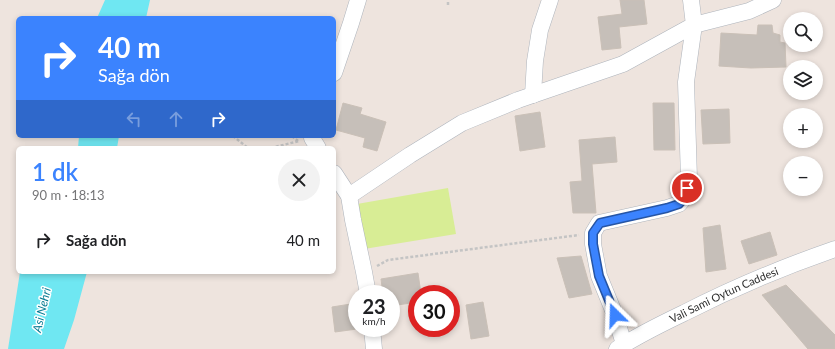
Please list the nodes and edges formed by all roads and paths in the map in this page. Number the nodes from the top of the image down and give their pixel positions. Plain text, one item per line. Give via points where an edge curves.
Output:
1 (358, 0) edge
2 (448, 0) edge
3 (550, 0) edge
4 (691, 0) edge
5 (773, 0) edge
6 (448, 5) dead end
7 (694, 25) junction
8 (336, 67) edge
9 (533, 95) junction
10 (236, 138) edge
11 (294, 138) edge
12 (246, 146) edge
13 (279, 146) edge
14 (336, 176) edge
15 (349, 196) junction
16 (593, 233) junction
17 (835, 249) edge
18 (364, 272) junction
19 (366, 285) edge
20 (373, 337) edge
21 (621, 346) edge
22 (374, 349) edge

1 - 8 street
2 - 6 path
3 - 9 street via 540,30
4 - 7 street
5 - 7 street via 749,11
7 - 9 street via 623,64
7 - 16 street via 686,82 689,179 686,196 679,204 667,208 600,223
9 - 15 street via 462,123
10 - 12 path
11 - 13 path via 298,141
14 - 15 street
15 - 18 street
16 - 18 path via 388,260
16 - 21 street via 599,276 615,315
17 - 21 street, Vali Sami Oytun Caddesi via 758,278 689,310
18 - 19 street
20 - 22 street

